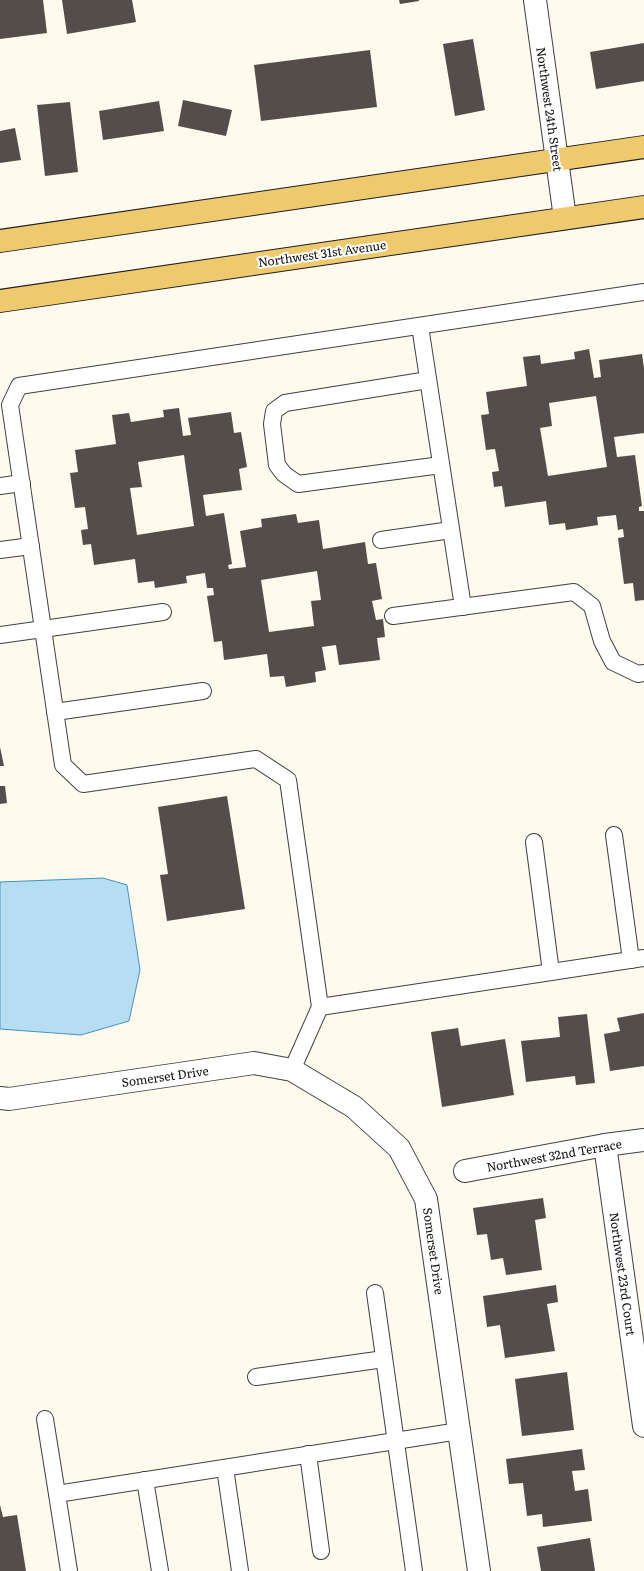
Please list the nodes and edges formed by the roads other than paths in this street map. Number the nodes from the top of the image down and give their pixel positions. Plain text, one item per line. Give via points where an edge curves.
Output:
1 (535, 0) edge
2 (644, 147) edge
3 (558, 160) junction
4 (644, 206) edge
5 (565, 218) junction
6 (0, 240) edge
7 (644, 292) edge
8 (0, 300) edge
9 (420, 326) junction
10 (428, 380) junction
11 (5, 406) edge
12 (441, 466) junction
13 (22, 483) junction
14 (0, 486) edge
15 (451, 530) junction
16 (381, 540) dead end
17 (31, 546) junction
18 (0, 550) edge
19 (463, 607) junction
20 (163, 612) dead end
21 (393, 616) dead end
22 (43, 629) junction
23 (0, 635) edge
24 (644, 673) edge
25 (203, 691) dead end
26 (55, 712) junction
27 (614, 834) dead end
28 (534, 842) dead end
29 (638, 959) edge
30 (551, 972) junction
31 (320, 1007) junction
32 (292, 1070) junction
33 (0, 1098) edge
34 (644, 1140) edge
35 (605, 1145) junction
36 (465, 1171) dead end
37 (375, 1293) dead end
38 (384, 1359) junction
39 (256, 1378) dead end
40 (45, 1419) dead end
41 (644, 1426) edge
42 (459, 1431) junction
43 (396, 1440) junction
44 (308, 1454) junction
45 (225, 1468) junction
46 (145, 1480) junction
47 (57, 1494) junction
48 (321, 1551) dead end
49 (69, 1571) edge
50 (160, 1571) edge
51 (240, 1571) edge
52 (414, 1571) edge
53 (479, 1571) edge

1 - 3 street, Northwest 24th Street
2 - 3 main road
3 - 5 street, Northwest 24th Street
3 - 6 main road
4 - 5 main road, Northwest 31st Avenue
5 - 8 main road, Northwest 31st Avenue
7 - 9 lane
9 - 10 lane
9 - 11 lane via 19,386
10 - 12 lane
10 - 12 lane via 285,403 274,411 272,424 277,465 298,484
11 - 13 lane
12 - 15 lane
13 - 14 lane
13 - 17 lane
15 - 16 lane
15 - 19 lane
17 - 18 lane
17 - 22 lane
19 - 21 lane
19 - 24 lane via 574,592 592,606 602,641 613,662 638,674
20 - 22 lane
22 - 23 lane
22 - 26 lane
25 - 26 lane
26 - 31 lane via 63,765 83,784 256,759 288,780
27 - 29 lane
28 - 30 lane
29 - 30 lane
30 - 31 lane
31 - 32 lane
32 - 33 street, Somerset Drive via 254,1063 9,1099
32 - 42 street, Somerset Drive via 354,1107 400,1148 426,1199
34 - 35 street, Northwest 32nd Terrace
35 - 36 street, Northwest 32nd Terrace
35 - 41 street, Northwest 23rd Court
37 - 38 lane
38 - 39 lane
38 - 43 lane
40 - 47 lane
42 - 43 lane
42 - 53 street, Somerset Drive
43 - 44 lane
43 - 52 lane
44 - 45 lane
44 - 48 lane
45 - 46 lane
45 - 51 lane
46 - 47 lane
46 - 50 lane
47 - 49 lane

